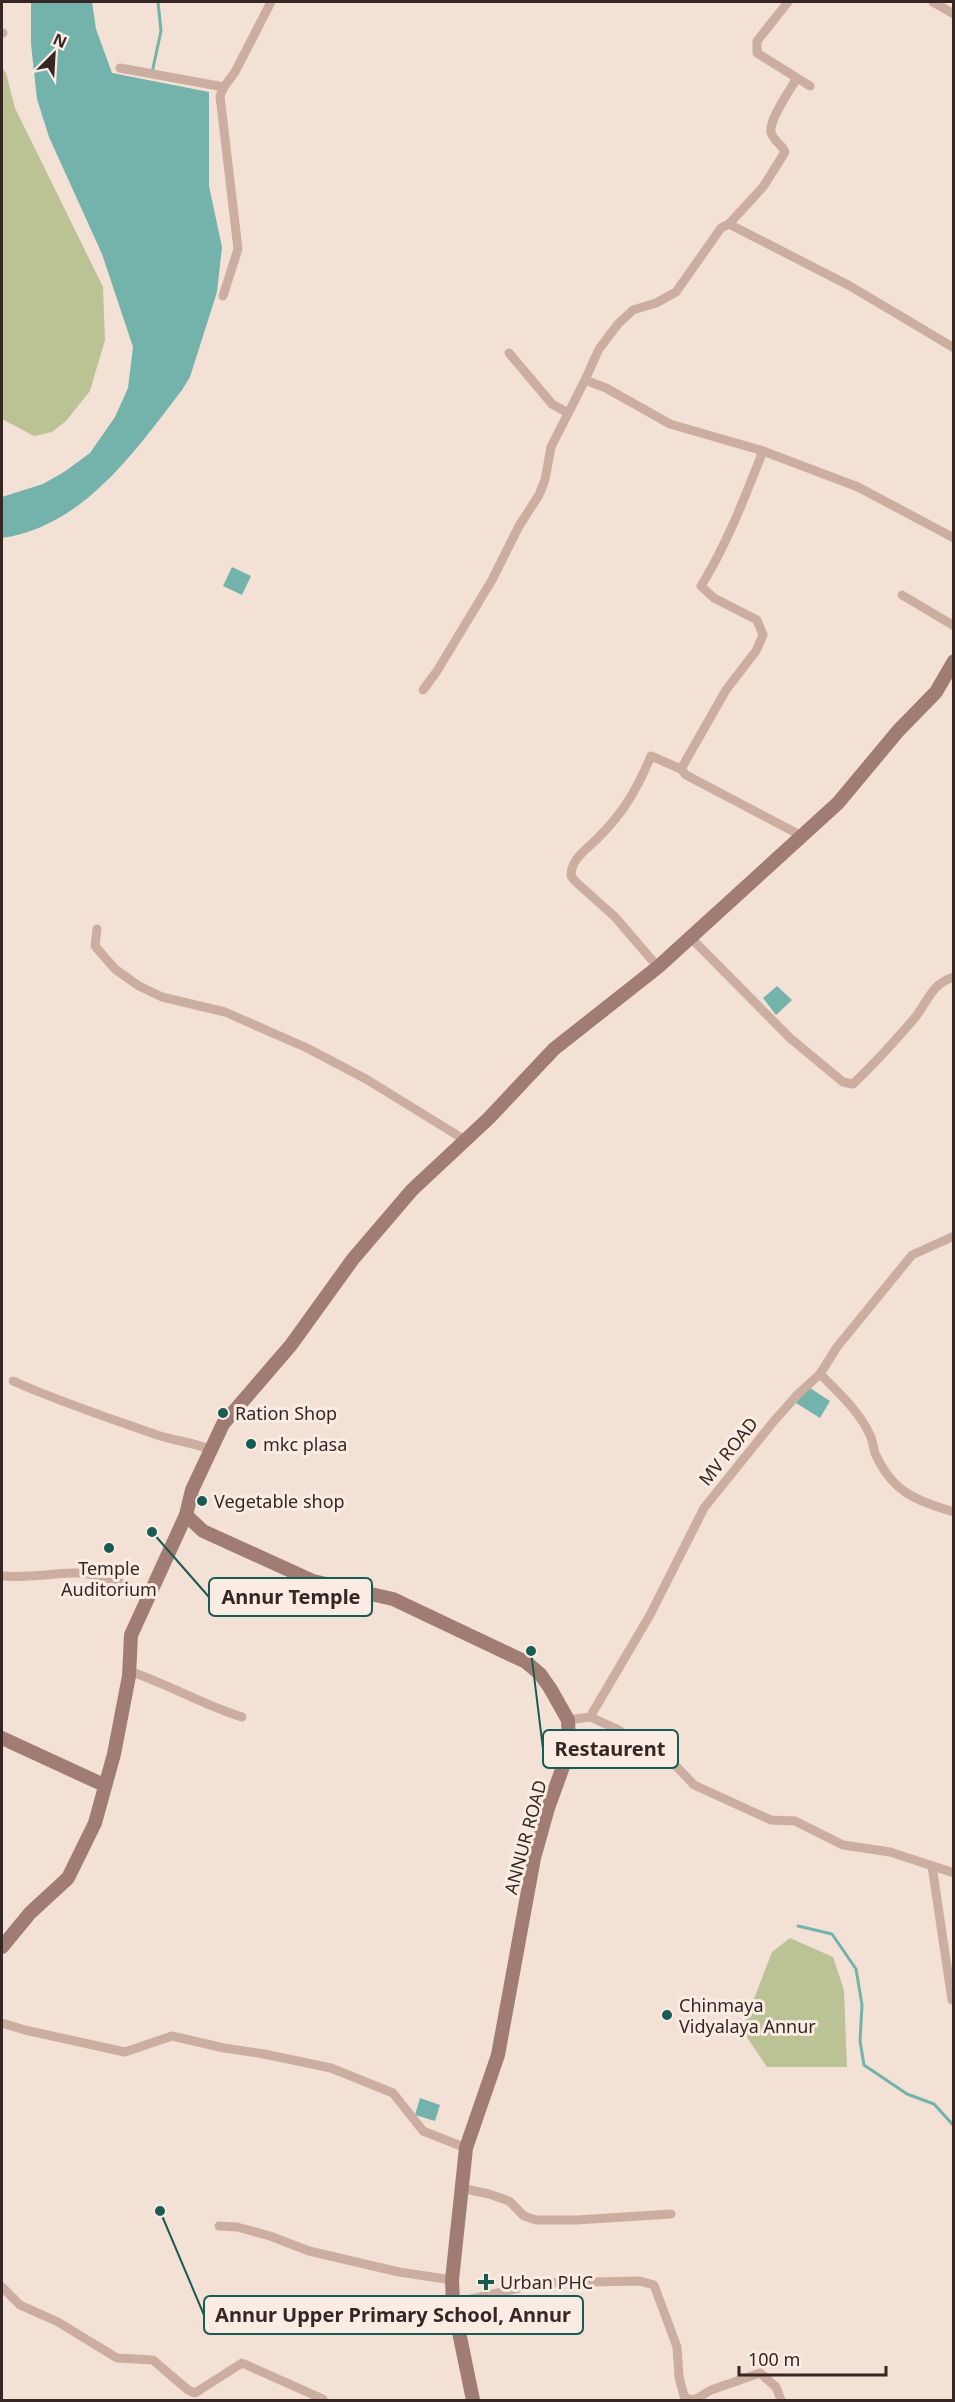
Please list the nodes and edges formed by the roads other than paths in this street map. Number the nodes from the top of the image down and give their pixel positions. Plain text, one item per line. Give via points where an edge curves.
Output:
1 (272, 2) edge
2 (788, 2) edge
3 (938, 3) edge
4 (954, 14) edge
5 (120, 68) dead end
6 (796, 79) junction
7 (810, 86) dead end
8 (224, 87) junction
9 (729, 224) junction
10 (223, 296) dead end
11 (954, 348) edge
12 (509, 353) dead end
13 (585, 380) junction
14 (568, 413) junction
15 (763, 451) junction
16 (954, 538) edge
17 (902, 595) dead end
18 (954, 626) edge
19 (954, 661) edge
20 (423, 690) dead end
21 (681, 769) junction
22 (802, 837) junction
23 (97, 929) dead end
24 (691, 938) junction
25 (658, 966) junction
26 (954, 977) edge
27 (465, 1140) junction
28 (954, 1236) edge
29 (819, 1374) junction
30 (13, 1381) dead end
31 (211, 1450) junction
32 (954, 1512) edge
33 (186, 1515) junction
34 (2, 1576) edge
35 (149, 1595) junction
36 (129, 1671) junction
37 (242, 1717) dead end
38 (590, 1717) junction
39 (568, 1720) junction
40 (2, 1738) edge
41 (104, 1785) junction
42 (932, 1866) junction
43 (954, 1873) edge
44 (2, 1944) edge
45 (952, 2000) dead end
46 (2, 2023) edge
47 (466, 2148) junction
48 (461, 2188) junction
49 (671, 2214) dead end
50 (219, 2226) dead end
51 (452, 2280) junction
52 (2, 2287) edge
53 (453, 2303) junction
54 (322, 2400) edge
55 (473, 2400) edge
56 (781, 2400) edge

1 - 8 street
2 - 6 street via 756,46 757,53
3 - 4 street
5 - 8 street
6 - 7 street
6 - 9 street via 770,130 785,152 763,187
8 - 10 street via 220,96 238,249
9 - 11 street via 874,299
9 - 13 street via 721,228 676,292 633,310 618,324 599,349
12 - 14 street via 552,404
13 - 14 street
13 - 15 street via 670,424
14 - 20 street via 551,447 540,495
15 - 16 street via 858,487
15 - 21 street via 731,528 701,586 714,598 757,620 763,635
17 - 18 street
19 - 22 main road via 936,692 898,730 838,803
21 - 22 street
21 - 25 street via 651,756 631,800 578,856 571,872 576,882 622,924
22 - 24 main road
23 - 27 street via 95,946 115,969 139,986 162,997 225,1012 307,1048
24 - 25 main road
24 - 26 street via 789,1038 843,1082 853,1084 916,1017 928,994
25 - 27 main road via 554,1049
27 - 31 main road via 412,1190 352,1259 291,1346 223,1424
28 - 29 street, MV ROAD via 912,1255
29 - 32 street via 839,1393 871,1436 874,1451 890,1480 914,1498
29 - 38 street, MV ROAD via 774,1421 704,1508 650,1615
30 - 31 street via 86,1411
31 - 33 main road via 192,1490
33 - 35 main road
33 - 39 main road, ANNUR ROAD via 202,1531 314,1581 393,1599 526,1662 550,1688
34 - 35 street via 91,1575
35 - 36 main road via 131,1635
36 - 37 street
36 - 41 main road via 114,1754
38 - 39 street
38 - 42 street via 677,1767 694,1785 771,1820 795,1821 843,1845 890,1852
39 - 47 main road, ANNUR ROAD via 568,1753 534,1858 498,2055
40 - 41 main road
41 - 44 main road via 95,1824 68,1878
42 - 43 street
42 - 45 street
46 - 47 street via 125,2052 172,2036 331,2068 393,2093 423,2131
47 - 48 main road, ANNUR ROAD
48 - 49 street via 509,2201 524,2216 536,2220
48 - 51 main road, ANNUR ROAD
50 - 51 street via 237,2227 309,2251 399,2272
51 - 53 main road, ANNUR ROAD
52 - 54 street via 20,2305 58,2322 117,2358 153,2360 195,2393 242,2363
53 - 55 main road, ANNUR ROAD
53 - 56 street via 543,2283 640,2281 654,2285 677,2347 684,2396 696,2399 760,2373 776,2387

